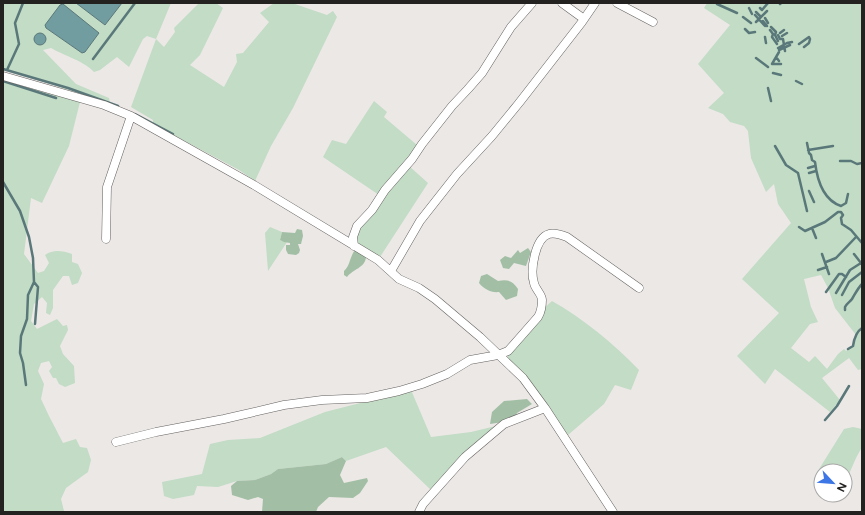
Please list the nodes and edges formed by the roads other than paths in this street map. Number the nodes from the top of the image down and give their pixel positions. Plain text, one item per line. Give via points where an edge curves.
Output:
1 (532, 3) edge
2 (562, 3) edge
3 (595, 3) edge
4 (617, 3) edge
5 (584, 19) junction
6 (653, 22) dead end
7 (3, 76) edge
8 (131, 116) junction
9 (106, 239) dead end
10 (354, 246) junction
11 (391, 271) junction
12 (639, 288) dead end
13 (498, 355) junction
14 (545, 408) junction
15 (116, 442) dead end
16 (419, 512) edge
17 (613, 512) edge

1 - 10 street via 511,27 482,72 357,226 353,237
2 - 5 street
3 - 5 street
4 - 6 street
5 - 11 street via 519,103 420,221
7 - 8 street via 104,105
8 - 9 street via 107,187
8 - 10 street via 254,185
10 - 11 street
11 - 13 street via 435,299
12 - 13 street via 567,237 557,233 549,234 537,246 533,267 534,284 542,298 538,317 508,351
13 - 14 street via 523,378
13 - 15 street via 470,360 447,374 399,391 367,398 284,405
14 - 16 street via 504,424 484,440 465,457 423,504
14 - 17 street

